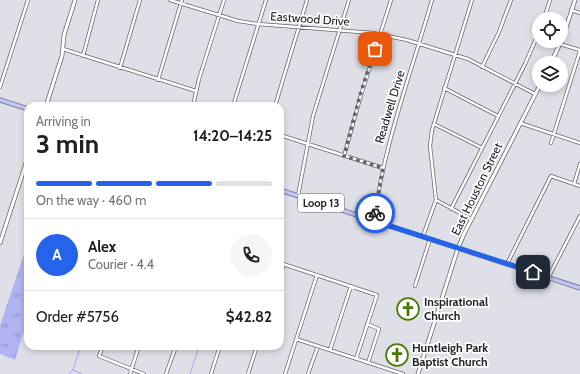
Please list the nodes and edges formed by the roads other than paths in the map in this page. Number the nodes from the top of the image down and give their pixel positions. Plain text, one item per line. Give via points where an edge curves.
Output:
1 (28, 0) edge
2 (75, 0) edge
3 (98, 0) edge
4 (140, 0) edge
5 (170, 0) edge
6 (224, 0) edge
7 (266, 0) edge
8 (307, 0) edge
9 (349, 0) edge
10 (391, 0) edge
11 (432, 0) edge
12 (472, 0) edge
13 (511, 0) edge
14 (550, 0) edge
15 (575, 0) edge
16 (181, 2) edge
17 (571, 10) junction
18 (546, 12) edge
19 (580, 13) edge
20 (219, 16) junction
21 (568, 19) edge
22 (258, 24) junction
23 (299, 28) junction
24 (340, 30) junction
25 (380, 34) junction
26 (419, 43) junction
27 (568, 47) edge
28 (532, 48) edge
29 (62, 49) junction
30 (580, 51) edge
31 (455, 55) junction
32 (82, 56) junction
33 (482, 67) junction
34 (120, 68) junction
35 (158, 80) junction
36 (514, 84) junction
37 (0, 87) edge
38 (444, 88) junction
39 (196, 91) junction
40 (535, 94) joint
41 (0, 100) edge
42 (47, 102) edge
43 (193, 102) edge
44 (234, 102) edge
45 (276, 102) edge
46 (24, 108) edge
47 (498, 116) junction
48 (520, 123) junction
49 (434, 124) junction
50 (554, 134) junction
51 (284, 136) edge
52 (551, 143) dead end
53 (580, 143) edge
54 (307, 144) junction
55 (482, 148) junction
56 (344, 156) junction
57 (580, 164) edge
58 (383, 168) junction
59 (24, 170) edge
60 (574, 184) junction
61 (580, 186) edge
62 (284, 191) edge
63 (298, 196) junction
64 (436, 200) junction
65 (451, 209) junction
66 (580, 216) edge
67 (471, 219) junction
68 (374, 221) junction
69 (423, 236) junction
70 (430, 239) junction
71 (0, 243) edge
72 (458, 248) junction
73 (284, 264) edge
74 (507, 264) junction
75 (317, 275) junction
76 (548, 278) junction
77 (351, 286) junction
78 (415, 286) dead end
79 (580, 288) edge
80 (367, 324) junction
81 (296, 339) junction
82 (318, 346) junction
83 (101, 350) edge
84 (138, 350) edge
85 (175, 350) edge
86 (219, 350) edge
87 (256, 350) edge
88 (330, 350) junction
89 (356, 359) junction
90 (368, 363) junction
91 (132, 369) junction
92 (130, 374) edge
93 (144, 374) edge
94 (166, 374) edge
95 (211, 374) edge
96 (248, 374) edge
97 (285, 374) edge
98 (308, 374) edge
99 (403, 374) edge
100 (418, 374) edge

1 - 37 street
2 - 29 main road
3 - 32 street
4 - 34 street
5 - 16 street, Eastwood Drive
6 - 20 street
7 - 22 street
8 - 23 street
9 - 24 street
10 - 25 street
11 - 26 street, Readwell Drive
12 - 31 street
13 - 33 street
14 - 18 street
15 - 17 main road
16 - 20 street, Eastwood Drive
16 - 35 street
17 - 19 street
17 - 21 main road
20 - 22 street, Eastwood Drive
20 - 39 street
22 - 23 street, Eastwood Drive
22 - 44 street
23 - 24 street, Eastwood Drive
23 - 45 street
24 - 25 street, Eastwood Drive
24 - 54 street via 317,101
25 - 26 street, Eastwood Drive
25 - 56 street
26 - 31 street, Eastwood Drive
26 - 58 street, Readwell Drive
27 - 30 street
28 - 36 street
29 - 32 street
29 - 42 main road
30 - 50 street
31 - 33 street, Eastwood Drive
31 - 38 street
32 - 34 street
33 - 36 street, Eastwood Drive
34 - 35 street
35 - 39 street
36 - 40 street, Eastwood Drive
36 - 47 street
38 - 47 street
38 - 49 street
39 - 43 street
40 - 48 main road, East Houston Street
41 - 46 main road
47 - 55 street
48 - 50 street
48 - 67 main road, East Houston Street
49 - 55 street
49 - 64 street via 430,146
50 - 52 street
50 - 53 street
51 - 54 street
54 - 56 street
54 - 63 street
55 - 65 street
56 - 58 street
57 - 60 street
58 - 68 street, Readwell Drive
59 - 71 main road
60 - 61 street
60 - 74 street via 551,176
62 - 63 main road, Loop 13
63 - 68 main road, Loop 13
64 - 65 street
64 - 69 street
65 - 67 street
66 - 76 street
67 - 72 main road, East Houston Street
68 - 69 main road, Loop 13
69 - 70 main road, Loop 13
70 - 72 main road, Loop 13
70 - 78 street
72 - 74 main road, Loop 13
72 - 100 main road, East Houston Street
73 - 75 street
74 - 76 main road, Loop 13
75 - 77 street
75 - 81 street
76 - 79 main road, Loop 13
77 - 80 street via 377,295
77 - 88 street
80 - 89 street
80 - 90 street via 379,329
81 - 82 street
81 - 97 street
82 - 88 street
82 - 98 street
83 - 91 street via 99,356
84 - 91 street
85 - 94 street
86 - 95 street
87 - 96 street
88 - 89 street
89 - 90 street
90 - 99 street
91 - 92 street
91 - 93 street

